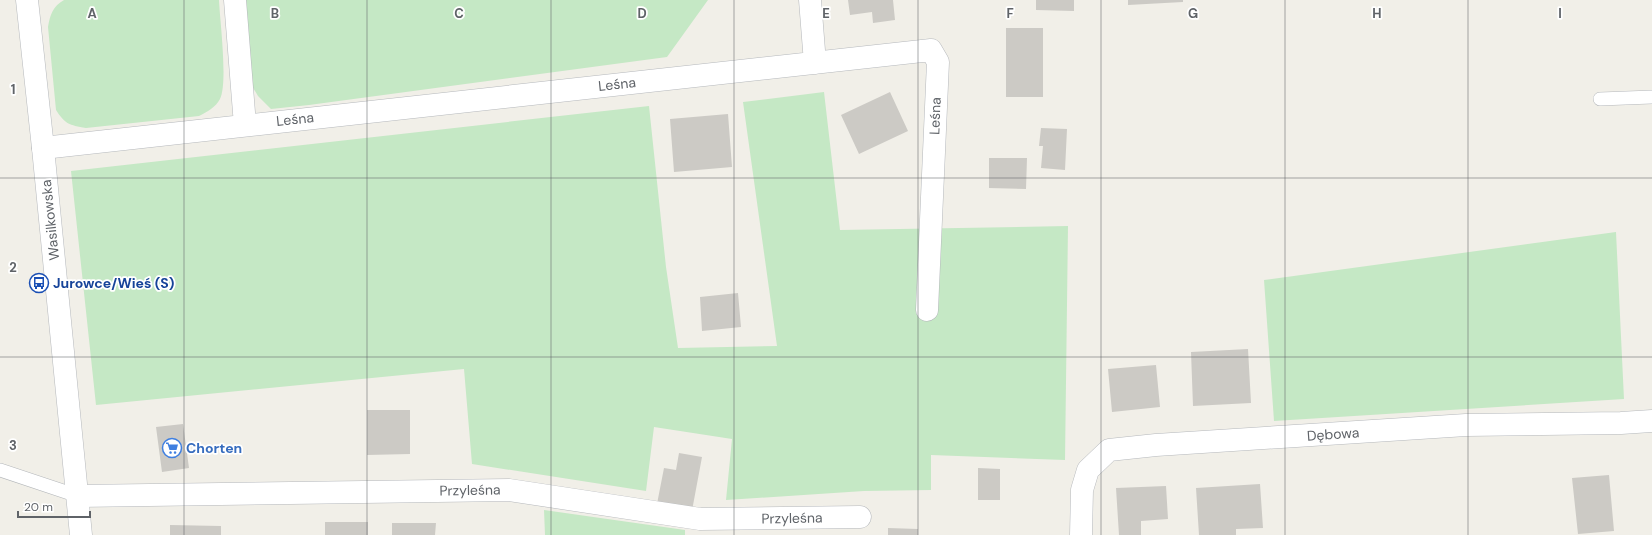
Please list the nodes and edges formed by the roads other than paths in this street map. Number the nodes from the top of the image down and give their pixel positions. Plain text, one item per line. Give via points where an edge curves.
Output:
1 (27, 0) edge
2 (235, 0) edge
3 (810, 0) edge
4 (815, 62) junction
5 (1652, 97) edge
6 (1600, 99) dead end
7 (245, 125) junction
8 (43, 148) junction
9 (927, 310) dead end
10 (1652, 421) edge
11 (0, 470) edge
12 (78, 496) junction
13 (860, 517) dead end
14 (700, 527) edge
15 (81, 535) edge
16 (1081, 535) edge

1 - 8 street, Wasilkowska
2 - 7 street
3 - 4 street
4 - 7 street, Leśna
4 - 9 street, Leśna via 931,50 938,62
5 - 6 lane
7 - 8 street, Leśna
8 - 12 street, Wasilkowska
10 - 16 street, Dębowa via 1466,425 1109,450 1088,470 1082,490
11 - 12 lane
12 - 14 street, Przyleśna via 508,490
12 - 15 street, Wasilkowska
13 - 14 street, Przyleśna

